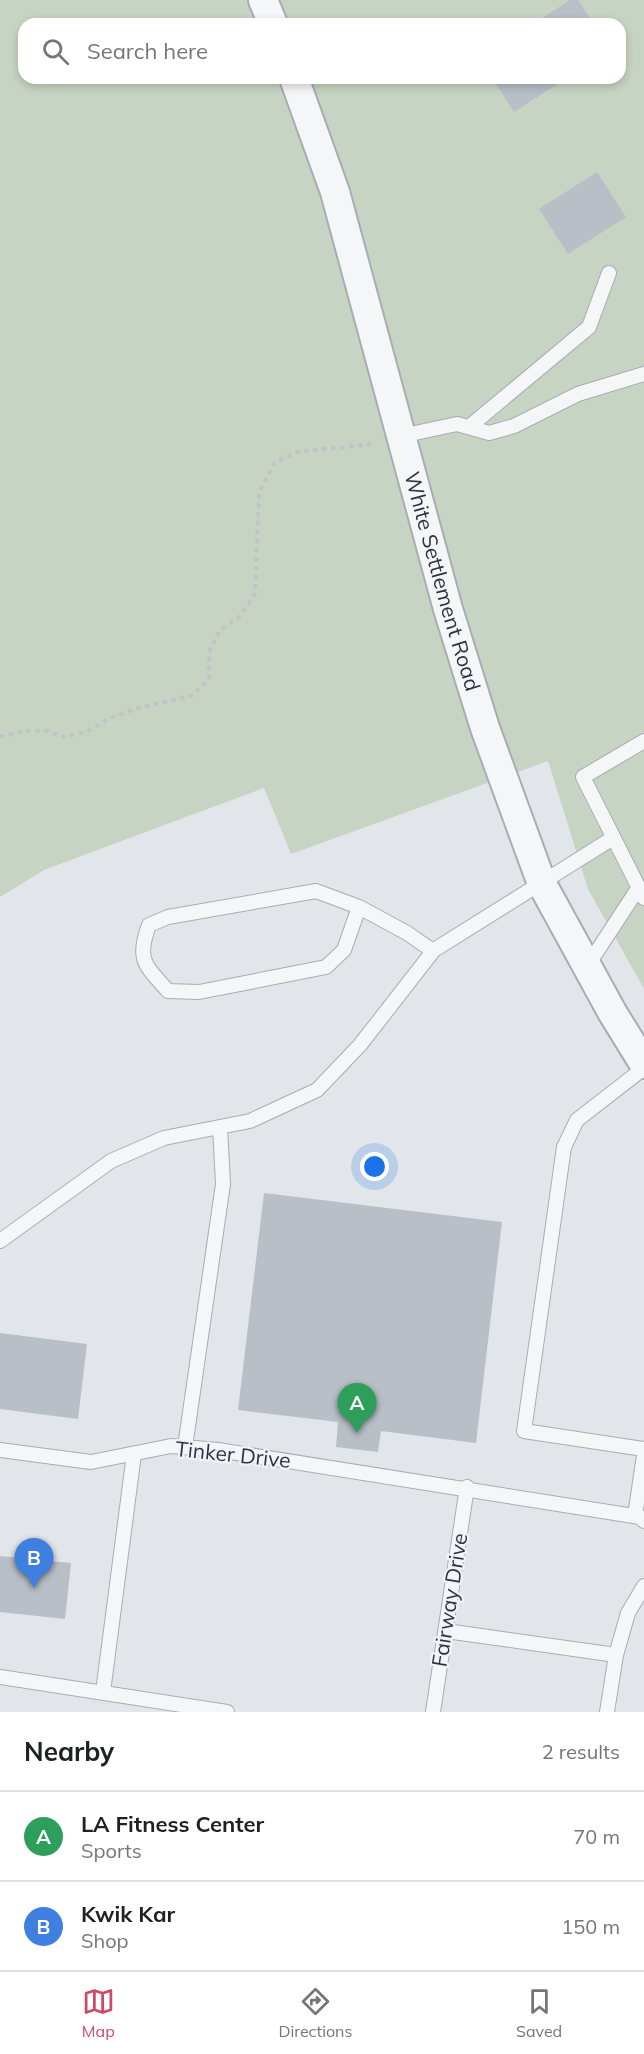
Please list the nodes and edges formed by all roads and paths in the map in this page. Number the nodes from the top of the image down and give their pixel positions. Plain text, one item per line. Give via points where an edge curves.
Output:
1 (263, 0) edge
2 (270, 18) edge
3 (296, 84) edge
4 (609, 273) dead end
5 (644, 374) edge
6 (469, 427) junction
7 (401, 436) junction
8 (372, 444) dead end
9 (0, 737) edge
10 (644, 741) edge
11 (613, 838) junction
12 (542, 884) junction
13 (641, 892) edge
14 (359, 907) junction
15 (433, 951) junction
16 (588, 965) junction
17 (644, 1066) edge
18 (220, 1127) junction
19 (0, 1241) edge
20 (185, 1447) junction
21 (644, 1449) edge
22 (0, 1450) edge
23 (134, 1454) junction
24 (644, 1455) edge
25 (467, 1487) junction
26 (639, 1519) edge
27 (644, 1586) edge
28 (446, 1630) junction
29 (616, 1654) junction
30 (0, 1677) edge
31 (103, 1692) junction
32 (227, 1712) edge
33 (434, 1712) edge
34 (607, 1712) edge

1 - 2 street
3 - 7 street, White Settlement Road via 335,192
4 - 6 lane via 589,327
5 - 6 lane via 578,394 514,426 489,432
6 - 7 lane via 457,424
7 - 12 street, White Settlement Road via 485,728
8 - 9 path via 297,452 274,463 259,493 255,594 240,615 220,630 209,652 209,679 193,695 135,709 75,735 23,731
10 - 11 lane via 583,777
11 - 12 lane
11 - 13 lane
12 - 15 lane
12 - 16 street, White Settlement Road
13 - 16 lane
14 - 14 lane via 316,891 168,917 148,926 141,944 145,965 168,991 199,992 326,967 344,950
14 - 15 lane
15 - 18 lane via 360,1045 317,1090 250,1121
16 - 17 street, White Settlement Road
17 - 21 lane via 577,1120 564,1147 524,1431
18 - 19 lane via 164,1138 111,1161
18 - 20 lane via 223,1184
20 - 23 lane, Tinker Drive
20 - 25 lane, Tinker Drive
22 - 23 lane, Tinker Drive via 91,1462
23 - 31 lane
24 - 26 lane
25 - 26 lane, Tinker Drive
25 - 28 lane, Fairway Drive
27 - 29 lane via 628,1613
28 - 29 lane
28 - 33 lane, Fairway Drive
29 - 34 lane
30 - 31 lane
31 - 32 lane

